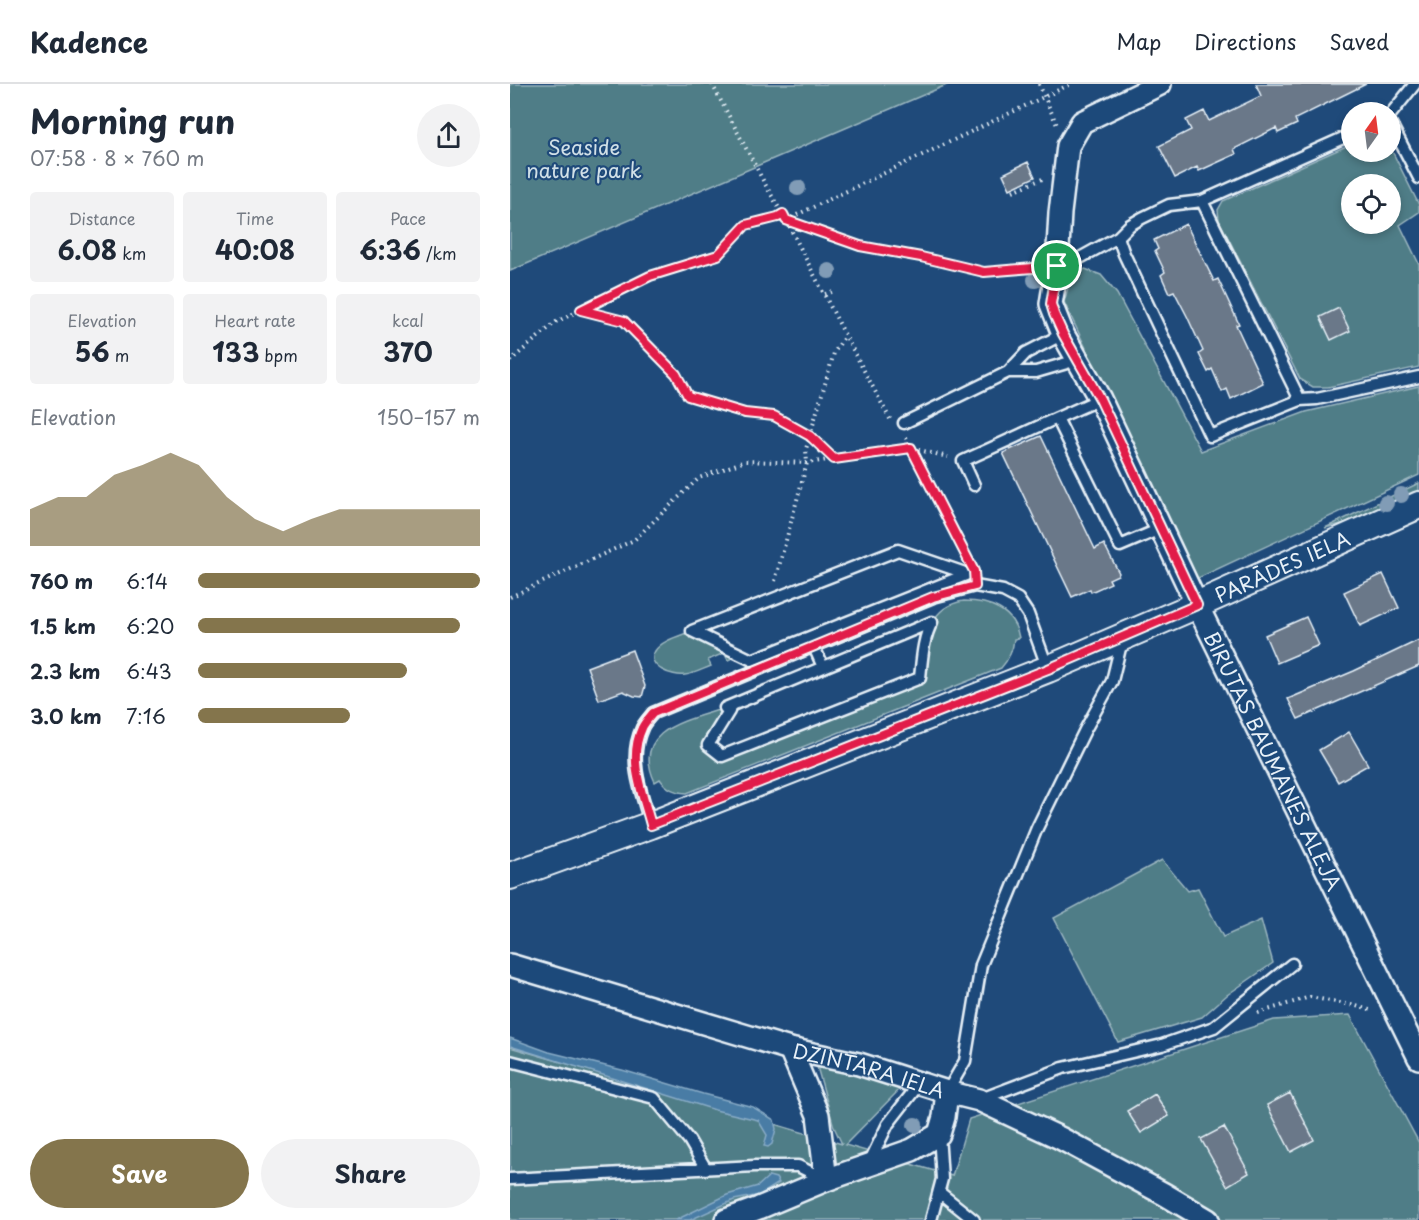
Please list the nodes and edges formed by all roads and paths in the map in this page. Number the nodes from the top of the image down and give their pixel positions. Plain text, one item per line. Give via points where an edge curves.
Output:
1 (712, 84) edge
2 (1039, 84) edge
3 (1071, 84) edge
4 (1160, 84) edge
5 (1415, 84) edge
6 (1045, 97) junction
7 (1400, 102) edge
8 (1056, 121) dead end
9 (1341, 139) edge
10 (1401, 143) edge
11 (1419, 178) edge
12 (1064, 180) junction
13 (1013, 191) dead end
14 (1202, 201) junction
15 (783, 214) junction
16 (786, 220) junction
17 (1118, 237) junction
18 (1057, 266) junction
19 (832, 292) dead end
20 (825, 294) junction
21 (581, 310) junction
22 (1063, 334) junction
23 (845, 335) junction
24 (1077, 360) junction
25 (510, 361) edge
26 (1008, 372) junction
27 (1419, 377) edge
28 (1100, 399) junction
29 (1300, 400) junction
30 (1057, 418) junction
31 (900, 425) joint
32 (905, 435) dead end
33 (810, 436) junction
34 (911, 448) junction
35 (834, 459) junction
36 (963, 461) junction
37 (807, 463) junction
38 (974, 485) dead end
39 (1419, 505) edge
40 (1160, 529) junction
41 (774, 586) dead end
42 (975, 586) junction
43 (510, 597) edge
44 (1197, 605) junction
45 (1123, 637) junction
46 (812, 642) junction
47 (823, 667) junction
48 (1048, 669) junction
49 (651, 825) junction
50 (510, 876) edge
51 (1292, 964) dead end
52 (510, 965) edge
53 (1257, 1014) dead end
54 (1400, 1020) junction
55 (790, 1050) junction
56 (1419, 1058) edge
57 (510, 1061) edge
58 (920, 1083) junction
59 (947, 1092) junction
60 (979, 1100) junction
61 (939, 1134) junction
62 (868, 1165) junction
63 (706, 1169) junction
64 (510, 1179) edge
65 (826, 1180) junction
66 (939, 1192) junction
67 (726, 1220) edge
68 (931, 1220) edge
69 (974, 1220) edge
70 (1208, 1220) edge

1 - 15 path
2 - 6 path
3 - 6 path
4 - 12 street, BIRUTAS BAUMANES ALEJA via 1082,122 1068,146
5 - 7 lane
6 - 8 path
6 - 16 path
9 - 14 lane
10 - 11 lane
12 - 13 path via 1044,178
12 - 18 street, BIRUTAS BAUMANES ALEJA
14 - 17 lane via 1169,205 1130,225
14 - 29 lane
15 - 16 path
15 - 21 path via 746,225 718,255 650,276
16 - 18 path via 860,246 984,272
16 - 20 path
17 - 18 lane
17 - 29 lane via 1210,436
18 - 22 street, BIRUTAS BAUMANES ALEJA via 1051,304
19 - 20 path
20 - 23 path
21 - 25 path via 556,322
21 - 33 path via 624,321 676,374 688,396 745,413 774,416
22 - 24 street, BIRUTAS BAUMANES ALEJA
22 - 26 lane via 1026,353
23 - 31 path
23 - 33 path via 834,353
24 - 26 lane via 1036,372
24 - 28 street, BIRUTAS BAUMANES ALEJA
26 - 31 lane
27 - 29 lane
28 - 30 lane
28 - 40 street, BIRUTAS BAUMANES ALEJA
30 - 36 lane
30 - 40 lane via 1120,546
32 - 34 path
33 - 35 path
33 - 37 path
34 - 35 path
34 - 36 path
34 - 42 path via 974,571
35 - 37 path
36 - 38 lane
37 - 41 path
37 - 43 path via 745,461 699,478 634,540
39 - 44 street, PARĀDES IELA
40 - 44 street, BIRUTAS BAUMANES ALEJA
42 - 46 lane via 933,597
42 - 48 lane via 1003,591 1018,599 1028,614
44 - 45 street, PARĀDES IELA
44 - 54 street, BIRUTAS BAUMANES ALEJA
45 - 48 street, PARĀDES IELA
45 - 59 lane via 1112,681 1038,828 981,965 965,1061
46 - 46 lane via 752,660 692,631 898,550 968,574
46 - 47 lane
46 - 49 lane via 653,713 642,726 635,759
47 - 47 lane via 932,621 920,678 722,756 708,746 729,711 725,708
48 - 49 street, PARĀDES IELA
49 - 50 street, PARĀDES IELA
51 - 60 lane via 1214,1026 1162,1045 1063,1068
52 - 55 street, DZINTARA IELA
53 - 54 path via 1310,997
54 - 56 street, BIRUTAS BAUMANES ALEJA
55 - 58 street, DZINTARA IELA via 858,1064
55 - 65 street via 818,1115
57 - 63 lane via 654,1098 689,1140
58 - 59 street, DZINTARA IELA
58 - 62 lane via 888,1124
59 - 60 street, DZINTARA IELA
59 - 61 street
60 - 70 street, DZINTARA IELA via 1060,1138
61 - 62 street via 912,1150
61 - 66 lane
62 - 65 street
63 - 64 lane
63 - 65 lane via 798,1166
65 - 67 street
66 - 68 lane
66 - 69 lane

